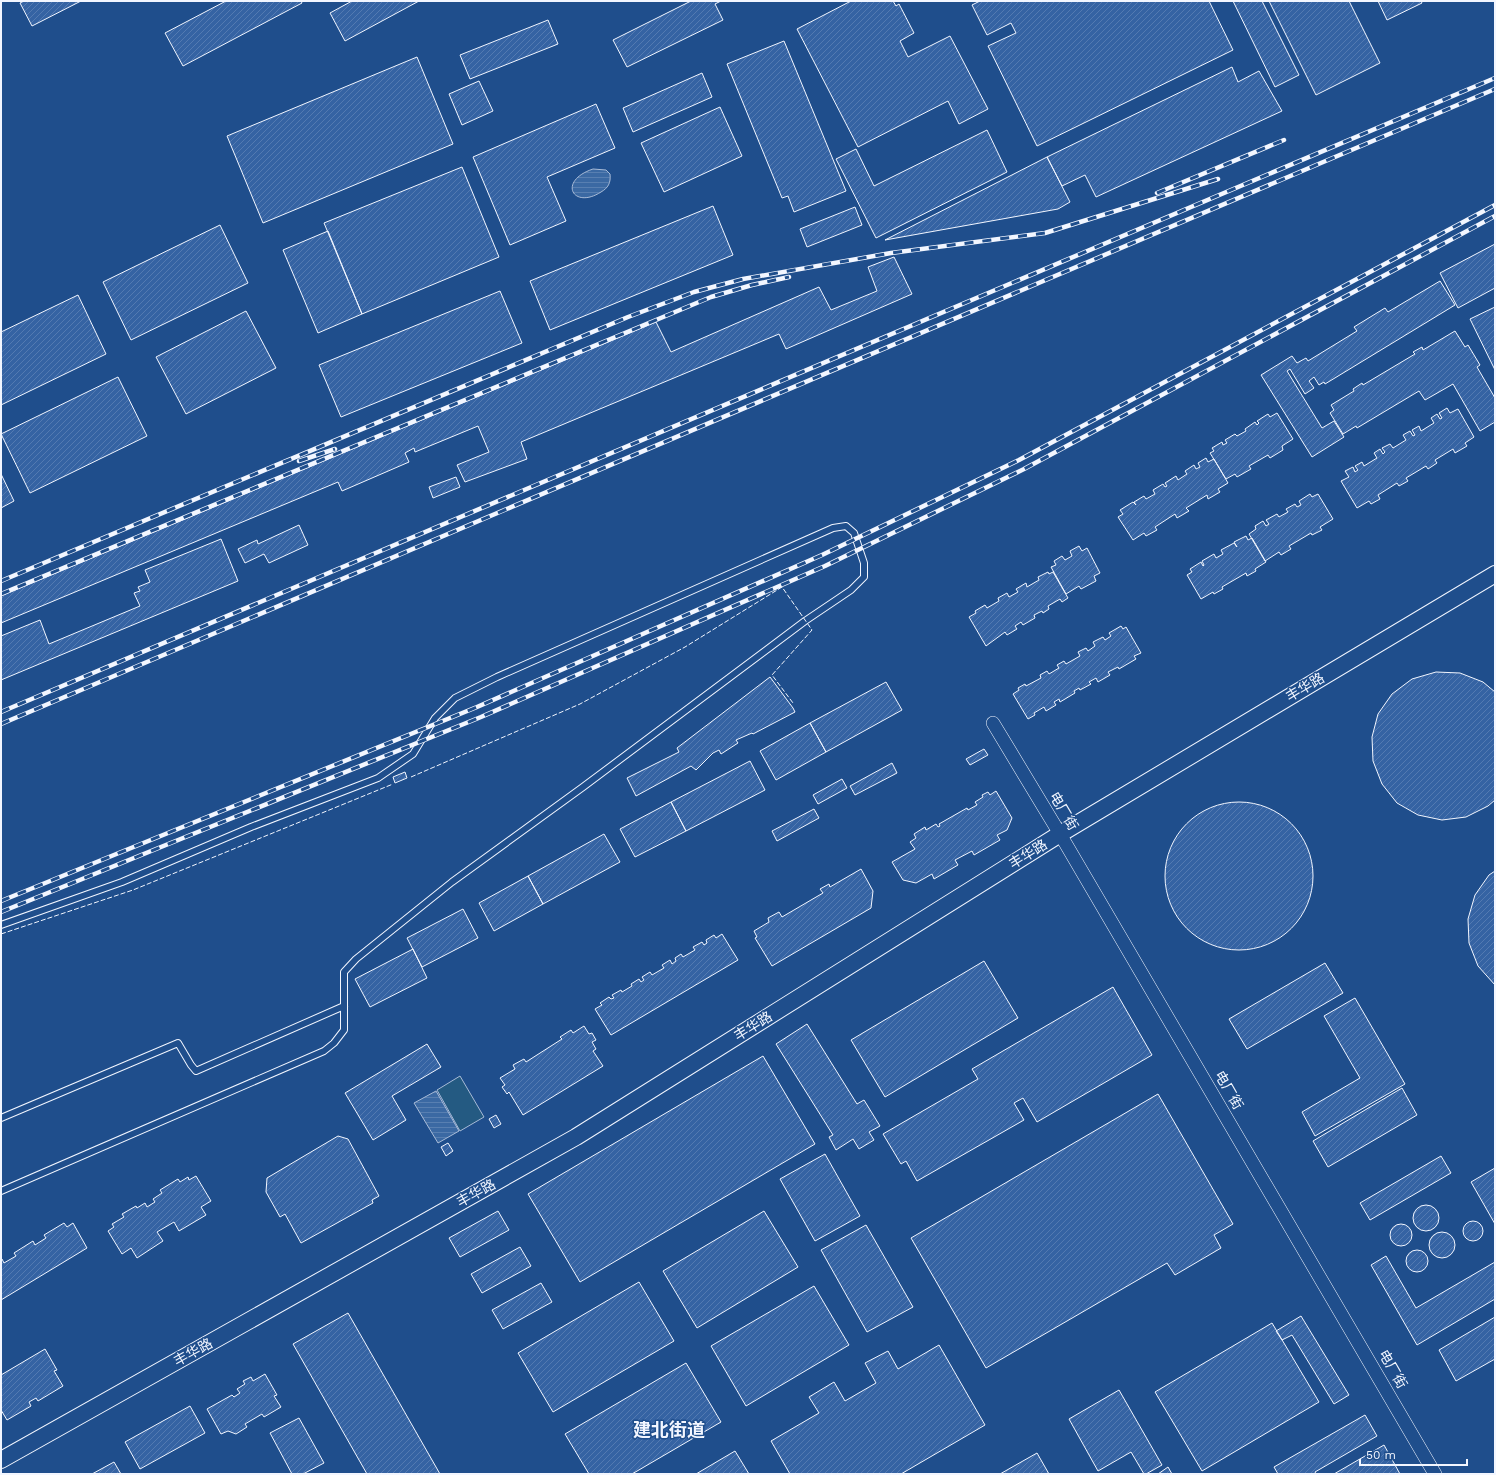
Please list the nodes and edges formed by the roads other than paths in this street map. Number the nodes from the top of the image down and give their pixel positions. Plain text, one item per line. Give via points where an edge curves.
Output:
1 (1495, 574) edge
2 (993, 723) dead end
3 (1060, 834) junction
4 (1, 926) edge
5 (344, 1006) junction
6 (1, 1118) edge
7 (1, 1191) edge
8 (1, 1460) edge
9 (1435, 1474) edge

1 - 3 street, 丰华路
2 - 3 street, 电厂街
3 - 8 street, 丰华路 via 576,1137
3 - 9 street, 电厂街
4 - 5 lane via 122,882 251,827 378,778 413,754 435,718 455,698 833,528 846,526 854,533 864,563 864,577 851,590 805,621 583,788 452,882 356,959 344,972
5 - 6 lane via 196,1071 178,1043
5 - 7 lane via 344,1030 324,1051

